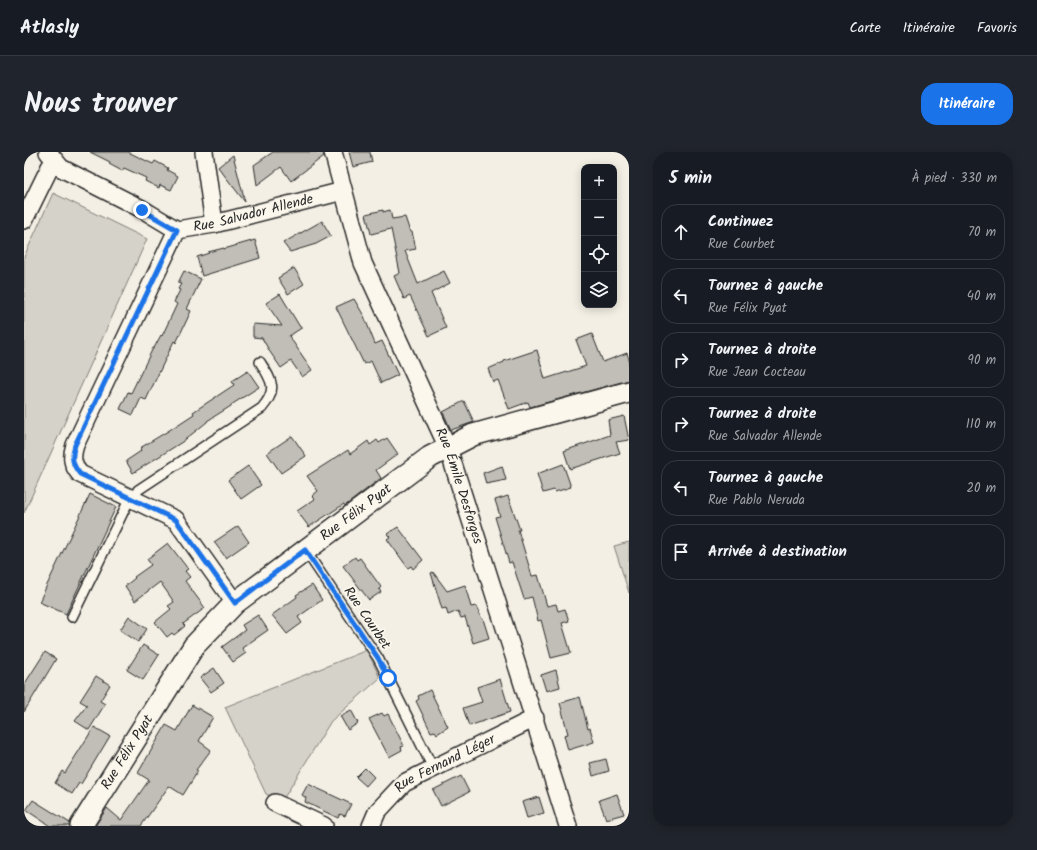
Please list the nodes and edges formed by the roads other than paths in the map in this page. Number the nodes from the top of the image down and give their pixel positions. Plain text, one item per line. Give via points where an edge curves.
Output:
1 (204, 152) edge
2 (333, 152) edge
3 (51, 157) edge
4 (343, 191) junction
5 (24, 220) edge
6 (214, 224) junction
7 (177, 230) junction
8 (260, 362) dead end
9 (629, 392) edge
10 (448, 448) junction
11 (131, 499) junction
12 (305, 550) junction
13 (235, 603) junction
14 (72, 617) dead end
15 (535, 718) junction
16 (433, 768) junction
17 (275, 803) dead end
18 (81, 826) edge
19 (324, 826) edge
20 (371, 826) edge
21 (568, 826) edge

1 - 6 street
2 - 4 street, Rue Émile Desforges
3 - 5 street via 50,167
3 - 7 street via 61,168
4 - 6 street, Rue Salvador Allende
4 - 10 street, Rue Émile Desforges via 363,263
6 - 7 street, Rue Salvador Allende
7 - 11 street, Rue Salvador Allende via 72,454 75,469 80,474
8 - 11 lane via 273,387 262,408 138,490
9 - 10 street, Rue Félix Pyat via 473,435
10 - 12 street, Rue Félix Pyat via 430,457
10 - 15 street, Rue Émile Desforges
11 - 13 street via 176,520
11 - 14 lane
12 - 13 street, Rue Félix Pyat
12 - 16 lane, Rue Courbet via 378,658
13 - 18 street, Rue Félix Pyat via 194,646
15 - 16 street, Rue Fernand Léger
15 - 21 street, Rue Émile Desforges
16 - 20 street, Rue Fernand Léger via 404,783 377,812
17 - 19 street

